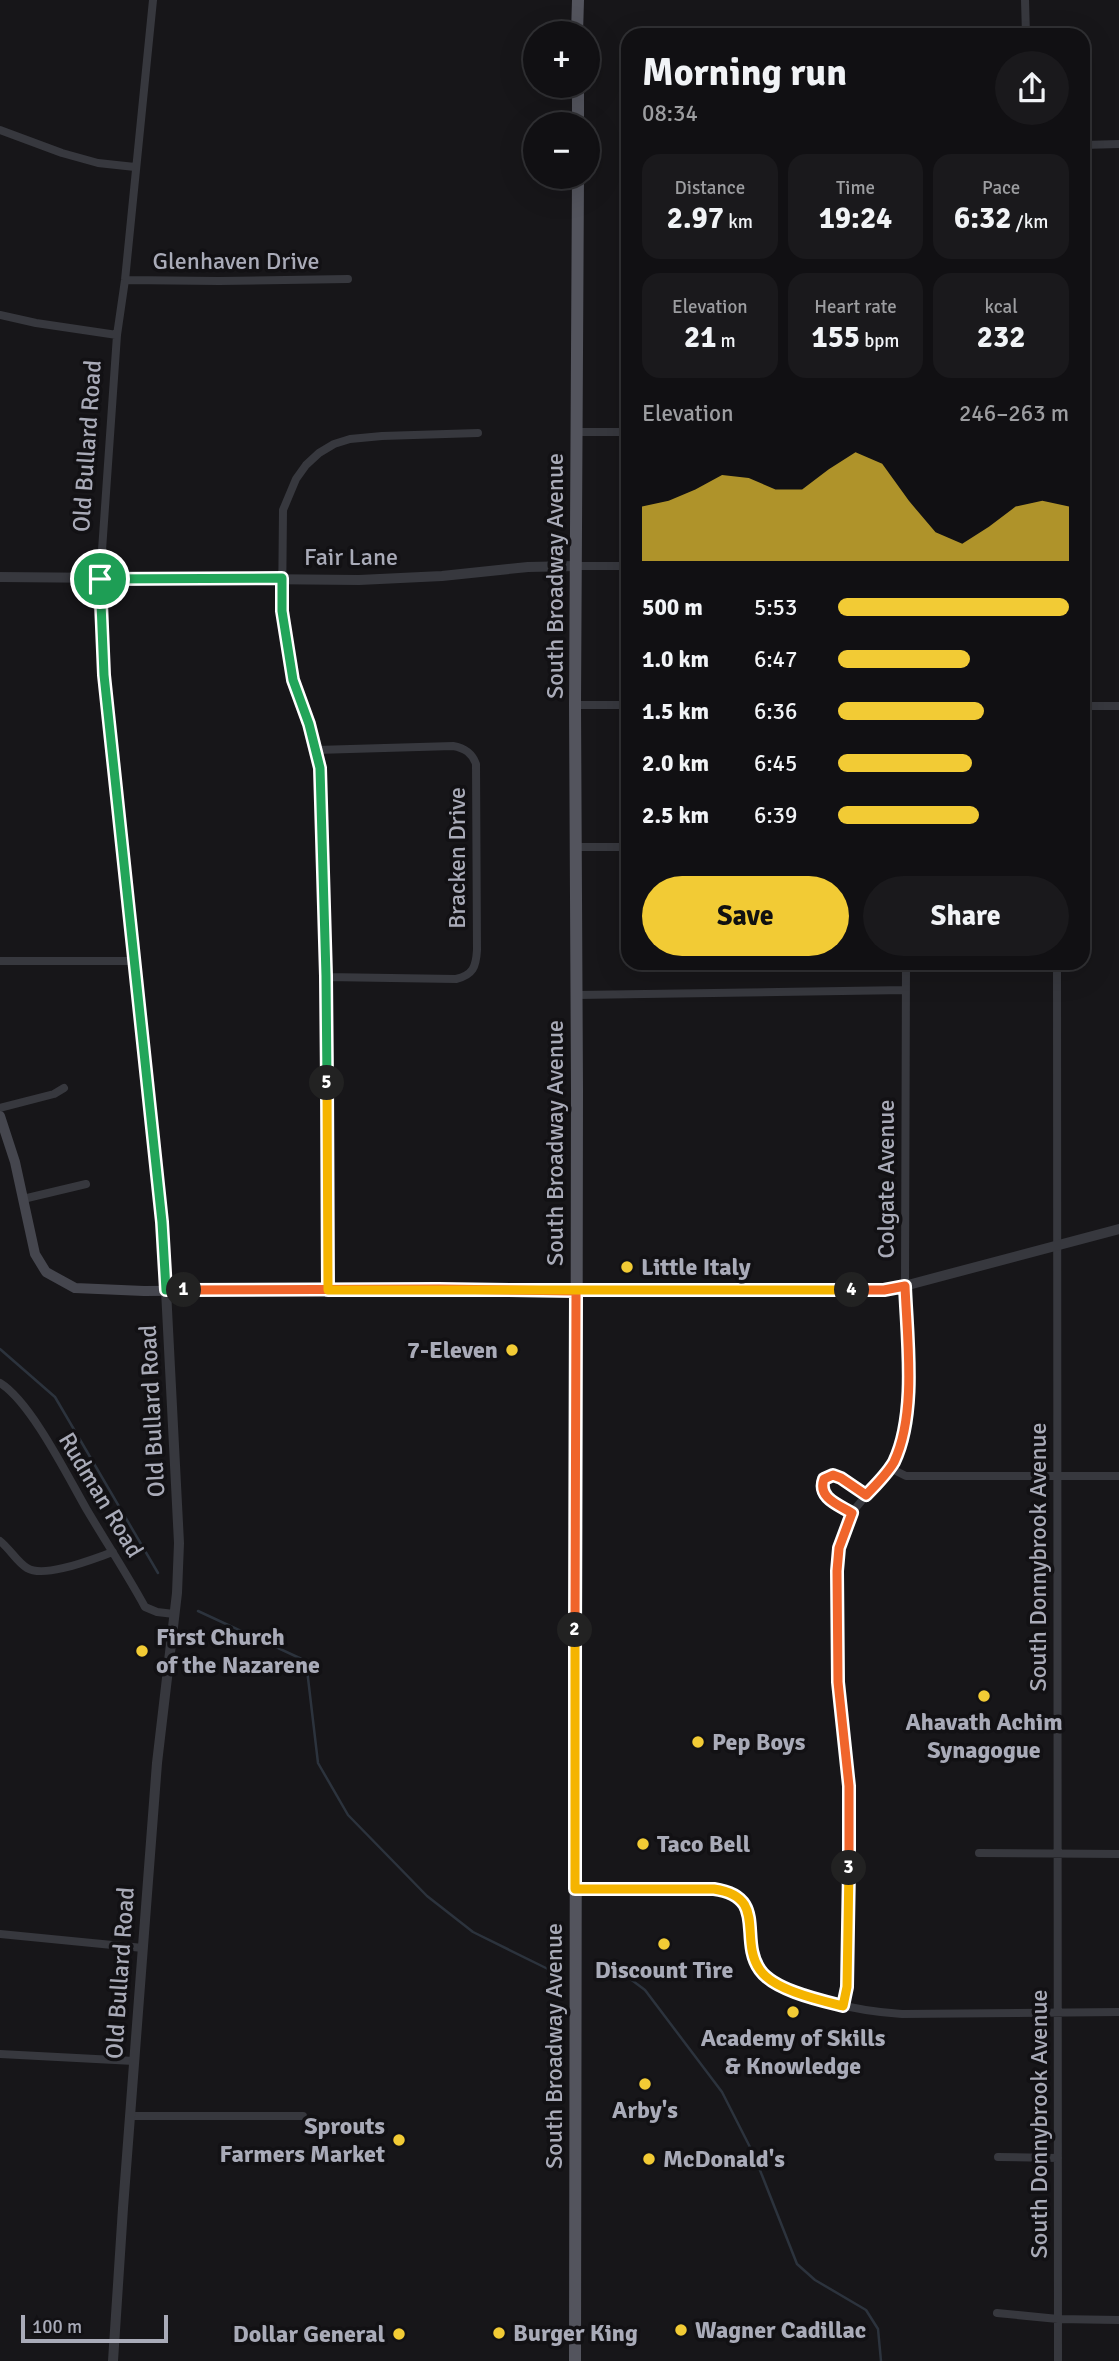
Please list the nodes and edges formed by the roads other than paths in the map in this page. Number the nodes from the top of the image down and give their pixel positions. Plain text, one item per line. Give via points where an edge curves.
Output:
1 (153, 0) edge
2 (578, 0) edge
3 (1025, 0) edge
4 (577, 21) edge
5 (1026, 28) edge
6 (0, 130) edge
7 (1090, 145) edge
8 (1119, 145) edge
9 (135, 167) junction
10 (578, 189) edge
11 (125, 279) junction
12 (348, 279) dead end
13 (0, 315) edge
14 (117, 335) junction
15 (577, 432) junction
16 (621, 432) edge
17 (478, 433) dead end
18 (576, 566) junction
19 (621, 566) edge
20 (0, 577) edge
21 (282, 578) junction
22 (100, 579) junction
23 (575, 705) junction
24 (621, 705) edge
25 (1090, 706) edge
26 (1119, 706) edge
27 (316, 750) junction
28 (577, 847) junction
29 (621, 847) edge
30 (0, 961) edge
31 (135, 961) junction
32 (906, 970) edge
33 (1057, 970) edge
34 (326, 976) junction
35 (906, 990) junction
36 (577, 995) junction
37 (64, 1087) dead end
38 (0, 1108) edge
39 (0, 1116) edge
40 (86, 1184) dead end
41 (23, 1199) junction
42 (1119, 1229) edge
43 (1057, 1246) junction
44 (905, 1286) junction
45 (166, 1290) junction
46 (328, 1290) junction
47 (576, 1291) junction
48 (0, 1383) edge
49 (890, 1468) junction
50 (1057, 1476) junction
51 (1119, 1476) edge
52 (866, 1495) junction
53 (852, 1513) junction
54 (0, 1542) edge
55 (113, 1552) junction
56 (174, 1614) junction
57 (979, 1853) dead end
58 (1057, 1854) junction
59 (1119, 1854) edge
60 (575, 1889) junction
61 (0, 1934) edge
62 (143, 1948) junction
63 (843, 2006) junction
64 (1058, 2012) junction
65 (1119, 2012) edge
66 (0, 2054) edge
67 (134, 2061) junction
68 (130, 2116) junction
69 (303, 2116) dead end
70 (998, 2157) dead end
71 (1058, 2158) junction
72 (997, 2313) dead end
73 (1058, 2319) junction
74 (1119, 2320) edge
75 (113, 2361) edge
76 (575, 2361) edge
77 (1058, 2361) edge

1 - 9 street, Old Bullard Road
2 - 4 main road
3 - 5 street
6 - 9 street via 98,163
7 - 8 street
9 - 11 street, Old Bullard Road
10 - 15 main road, South Broadway Avenue
11 - 12 street, Glenhaven Drive
11 - 14 street, Old Bullard Road
13 - 14 street
14 - 22 street, Old Bullard Road
15 - 16 street
15 - 18 main road, South Broadway Avenue
17 - 21 street via 350,439 319,453 296,479 284,510
18 - 19 street
18 - 21 street, Fair Lane via 359,580
18 - 23 main road, South Broadway Avenue
20 - 22 street, Fair Lane
21 - 22 street, Fair Lane
21 - 27 street via 282,611 293,680
22 - 31 street, Old Bullard Road via 104,675
23 - 24 street
23 - 28 main road, South Broadway Avenue
25 - 26 street
27 - 34 street
27 - 34 street, Bracken Drive via 453,746 470,753 476,764 477,963 472,971 456,979
28 - 29 street
28 - 36 main road, South Broadway Avenue
30 - 31 street
31 - 45 street, Old Bullard Road
32 - 35 street, Colgate Avenue
33 - 43 street, South Donnybrook Avenue
34 - 46 street
35 - 36 street
35 - 44 street, Colgate Avenue
36 - 47 main road, South Broadway Avenue
37 - 38 street via 54,1094
39 - 41 main road
40 - 41 street
41 - 45 main road via 35,1254 46,1272 61,1282 88,1290
42 - 43 street
43 - 44 street
43 - 50 street, South Donnybrook Avenue
44 - 47 street via 884,1290
44 - 49 street, Colgate Avenue via 905,1417
45 - 46 main road
45 - 56 street, Old Bullard Road via 179,1544
46 - 47 main road
47 - 60 main road, South Broadway Avenue
48 - 55 street, Rudman Road via 25,1408 58,1457
49 - 50 street via 906,1476
49 - 52 street, Colgate Avenue
50 - 51 street
50 - 58 street, South Donnybrook Avenue
52 - 53 street, Colgate Avenue
52 - 53 street via 837,1476 824,1479 825,1496
53 - 63 street, Colgate Avenue via 839,1548 837,1571 838,1682 849,1796
54 - 55 street via 34,1570 51,1570
55 - 56 street, Rudman Road via 145,1606
56 - 62 street, Old Bullard Road
57 - 58 street
58 - 59 street
58 - 64 street, South Donnybrook Avenue
60 - 63 street via 714,1889 734,1895 749,1913 754,1957 763,1973 783,1987
60 - 76 main road, South Broadway Avenue
61 - 62 street
62 - 67 street, Old Bullard Road
63 - 64 street via 902,2014
64 - 65 street
64 - 71 street, South Donnybrook Avenue
66 - 67 street
67 - 68 street, Old Bullard Road
68 - 69 street
68 - 75 street, Old Bullard Road
70 - 71 street
71 - 73 street, South Donnybrook Avenue
72 - 73 street
73 - 74 street
73 - 77 street, South Donnybrook Avenue

